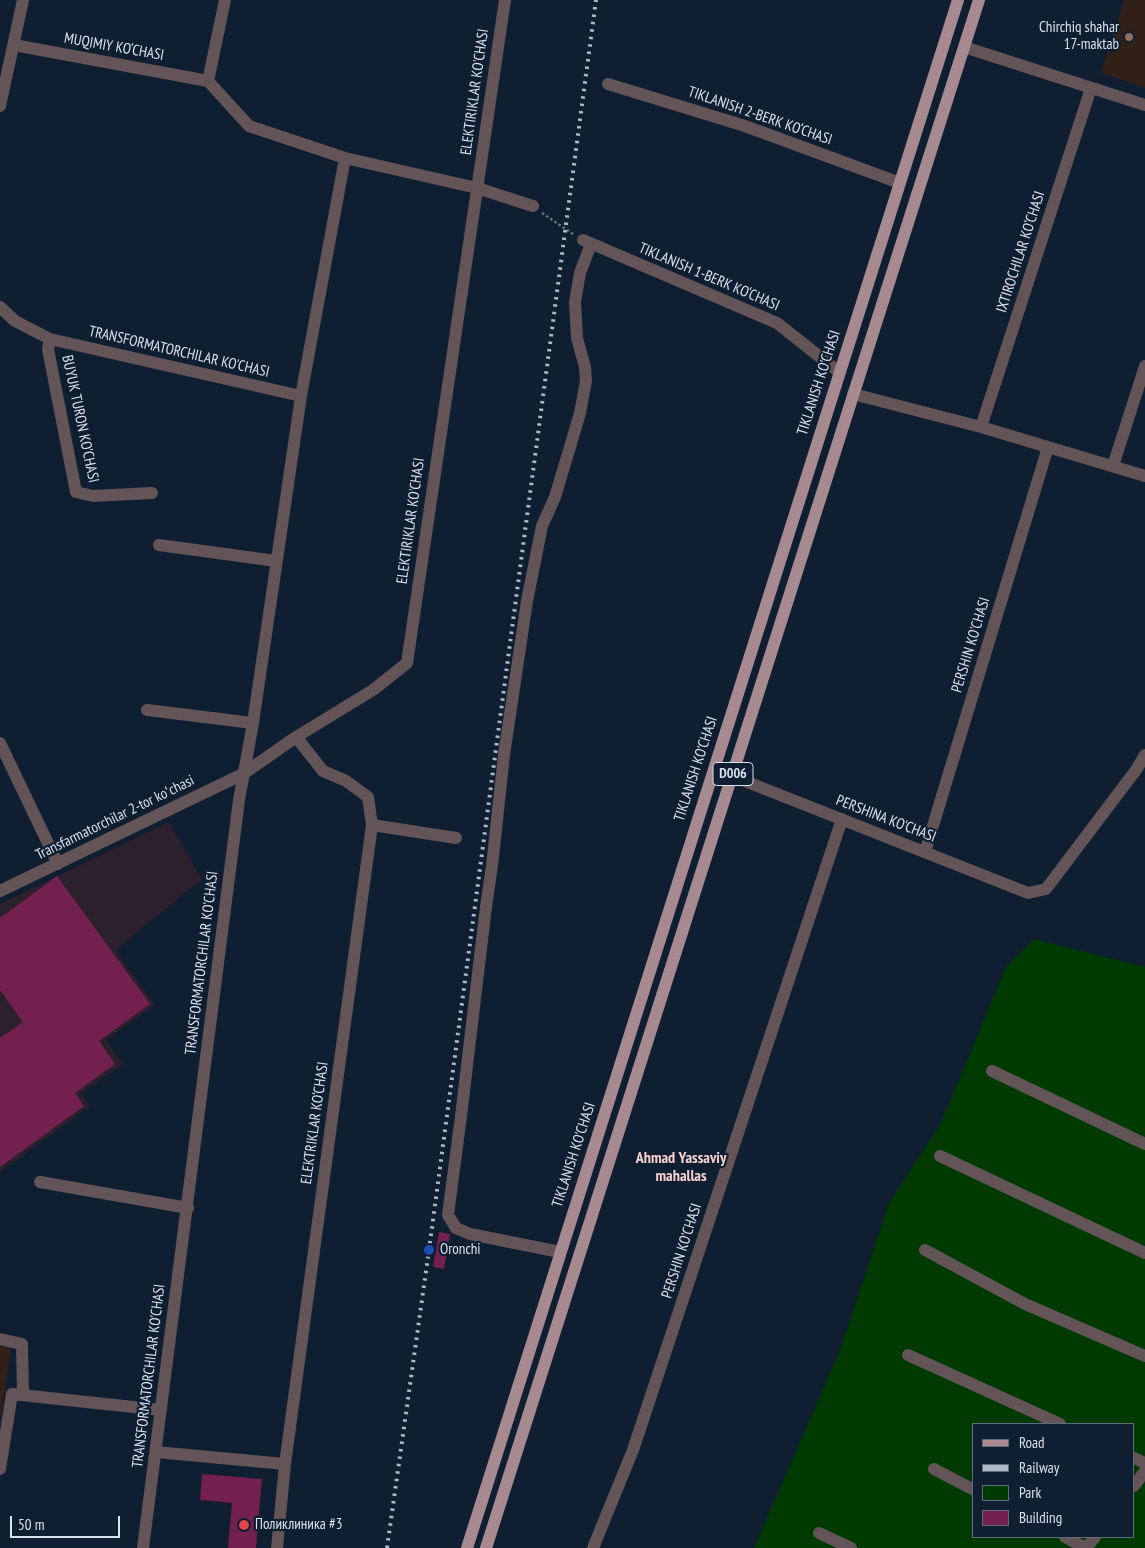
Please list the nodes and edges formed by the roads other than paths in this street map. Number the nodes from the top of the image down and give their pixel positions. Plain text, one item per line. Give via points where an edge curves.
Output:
1 (23, 0) edge
2 (225, 0) edge
3 (505, 0) edge
4 (958, 0) edge
5 (979, 0) edge
6 (14, 45) junction
7 (964, 47) junction
8 (4, 75) edge
9 (208, 81) junction
10 (608, 84) dead end
11 (1091, 88) junction
12 (1145, 105) edge
13 (0, 106) edge
14 (345, 158) junction
15 (900, 183) junction
16 (477, 188) junction
17 (533, 206) dead end
18 (0, 307) edge
19 (50, 339) junction
20 (1145, 366) edge
21 (839, 372) junction
22 (853, 394) junction
23 (301, 396) junction
24 (981, 427) junction
25 (1048, 447) junction
26 (1113, 466) junction
27 (1145, 476) edge
28 (152, 493) dead end
29 (159, 545) dead end
30 (276, 561) junction
31 (147, 710) dead end
32 (253, 723) junction
33 (296, 738) junction
34 (0, 743) edge
35 (1145, 756) edge
36 (243, 774) junction
37 (732, 776) junction
38 (842, 819) junction
39 (372, 825) junction
40 (456, 838) dead end
41 (925, 852) junction
42 (58, 864) junction
43 (0, 892) edge
44 (992, 1071) dead end
45 (1145, 1144) edge
46 (940, 1156) dead end
47 (40, 1182) dead end
48 (188, 1208) junction
49 (925, 1250) dead end
50 (560, 1252) junction
51 (1145, 1253) edge
52 (0, 1339) edge
53 (908, 1356) dead end
54 (1145, 1356) edge
55 (23, 1395) junction
56 (161, 1410) junction
57 (1058, 1423) edge
58 (156, 1452) junction
59 (285, 1464) junction
60 (0, 1469) edge
61 (934, 1469) dead end
62 (1145, 1471) edge
63 (1135, 1485) edge
64 (972, 1489) edge
65 (819, 1533) dead end
66 (1067, 1538) edge
67 (1094, 1538) edge
68 (143, 1548) edge
69 (277, 1548) edge
70 (467, 1548) edge
71 (486, 1548) edge
72 (593, 1548) edge
73 (852, 1548) edge
74 (1086, 1548) edge

1 - 6 street
2 - 9 street
3 - 16 street, ELEKTIRIKLAR KO'CHASI
4 - 15 main road, TIKLANISH KO'CHASI / D006
5 - 7 main road, D006
6 - 8 street
6 - 9 street, MUQIMIY KO‘CHASI
7 - 11 street
7 - 22 main road, D006
8 - 13 street
9 - 14 street via 249,126
10 - 15 street, TIKLANISH 2-BERK KO‘CHASI via 745,126
11 - 12 street
11 - 24 street, IXTIROCHILAR KO‘CHASI
14 - 16 street
14 - 23 street, TRANSFORMATORCHILAR KO'CHASI
15 - 21 main road, TIKLANISH KO'CHASI / D006
16 - 17 street
16 - 33 street, ELEKTIRIKLAR KO'CHASI via 407,663 373,690
18 - 19 street, BUYUK TURON KO'CHASI via 15,321
19 - 23 street, TRANSFORMATORCHILAR KO'CHASI
19 - 28 street, BUYUK TURON KO'CHASI via 48,349 76,492 93,496
20 - 26 street
21 - 22 main road
21 - 50 main road, TIKLANISH KO'CHASI / D006
21 - 50 street, TIKLANISH 1-BERK KO‘CHASI via 777,323 587,242 575,302 577,338 586,381 555,497 542,526 524,620 448,1215 456,1228 470,1234
22 - 24 street
22 - 37 main road, D006
23 - 30 street, TRANSFORMATORCHILAR KO'CHASI
24 - 25 street
25 - 26 street
25 - 41 street, PERSHIN KO'CHASI
26 - 27 street
29 - 30 street
30 - 32 street, TRANSFORMATORCHILAR KO'CHASI
31 - 32 street
32 - 36 street, TRANSFORMATORCHILAR KO'CHASI
33 - 36 street, ELEKTIRIKLAR KO'CHASI
33 - 39 street, ELEKTRIKLAR KO‘CHASI via 323,770 368,796
34 - 42 street
35 - 41 street, PERSHINA KO'CHASI via 1046,889 1028,893
36 - 42 street, Transfarmatorchilar 2-tor koʻchasi
36 - 48 street, TRANSFORMATORCHILAR KO'CHASI
37 - 38 street, PERSHINA KO'CHASI
37 - 71 main road, D006
38 - 41 street, PERSHINA KO'CHASI
38 - 72 street, PERSHIN KO'CHASI via 634,1450
39 - 40 street
39 - 59 street, ELEKTRIKLAR KO‘CHASI
42 - 43 street, Transfarmatorchilar 2-tor koʻchasi
44 - 45 street
46 - 51 street
47 - 48 street
48 - 56 street, TRANSFORMATORCHILAR KO'CHASI
49 - 54 street via 1025,1304
50 - 70 main road, TIKLANISH KO'CHASI / D006
52 - 55 street via 22,1344
53 - 57 street
55 - 56 street
55 - 60 street via 12,1394
56 - 58 street, TRANSFORMATORCHILAR KO'CHASI
58 - 59 street
58 - 68 street, TRANSFORMATORCHILAR KO'CHASI
59 - 69 street, ELEKTRIKLAR KO‘CHASI
61 - 64 street
62 - 63 street
65 - 73 street
66 - 74 street
67 - 74 street

